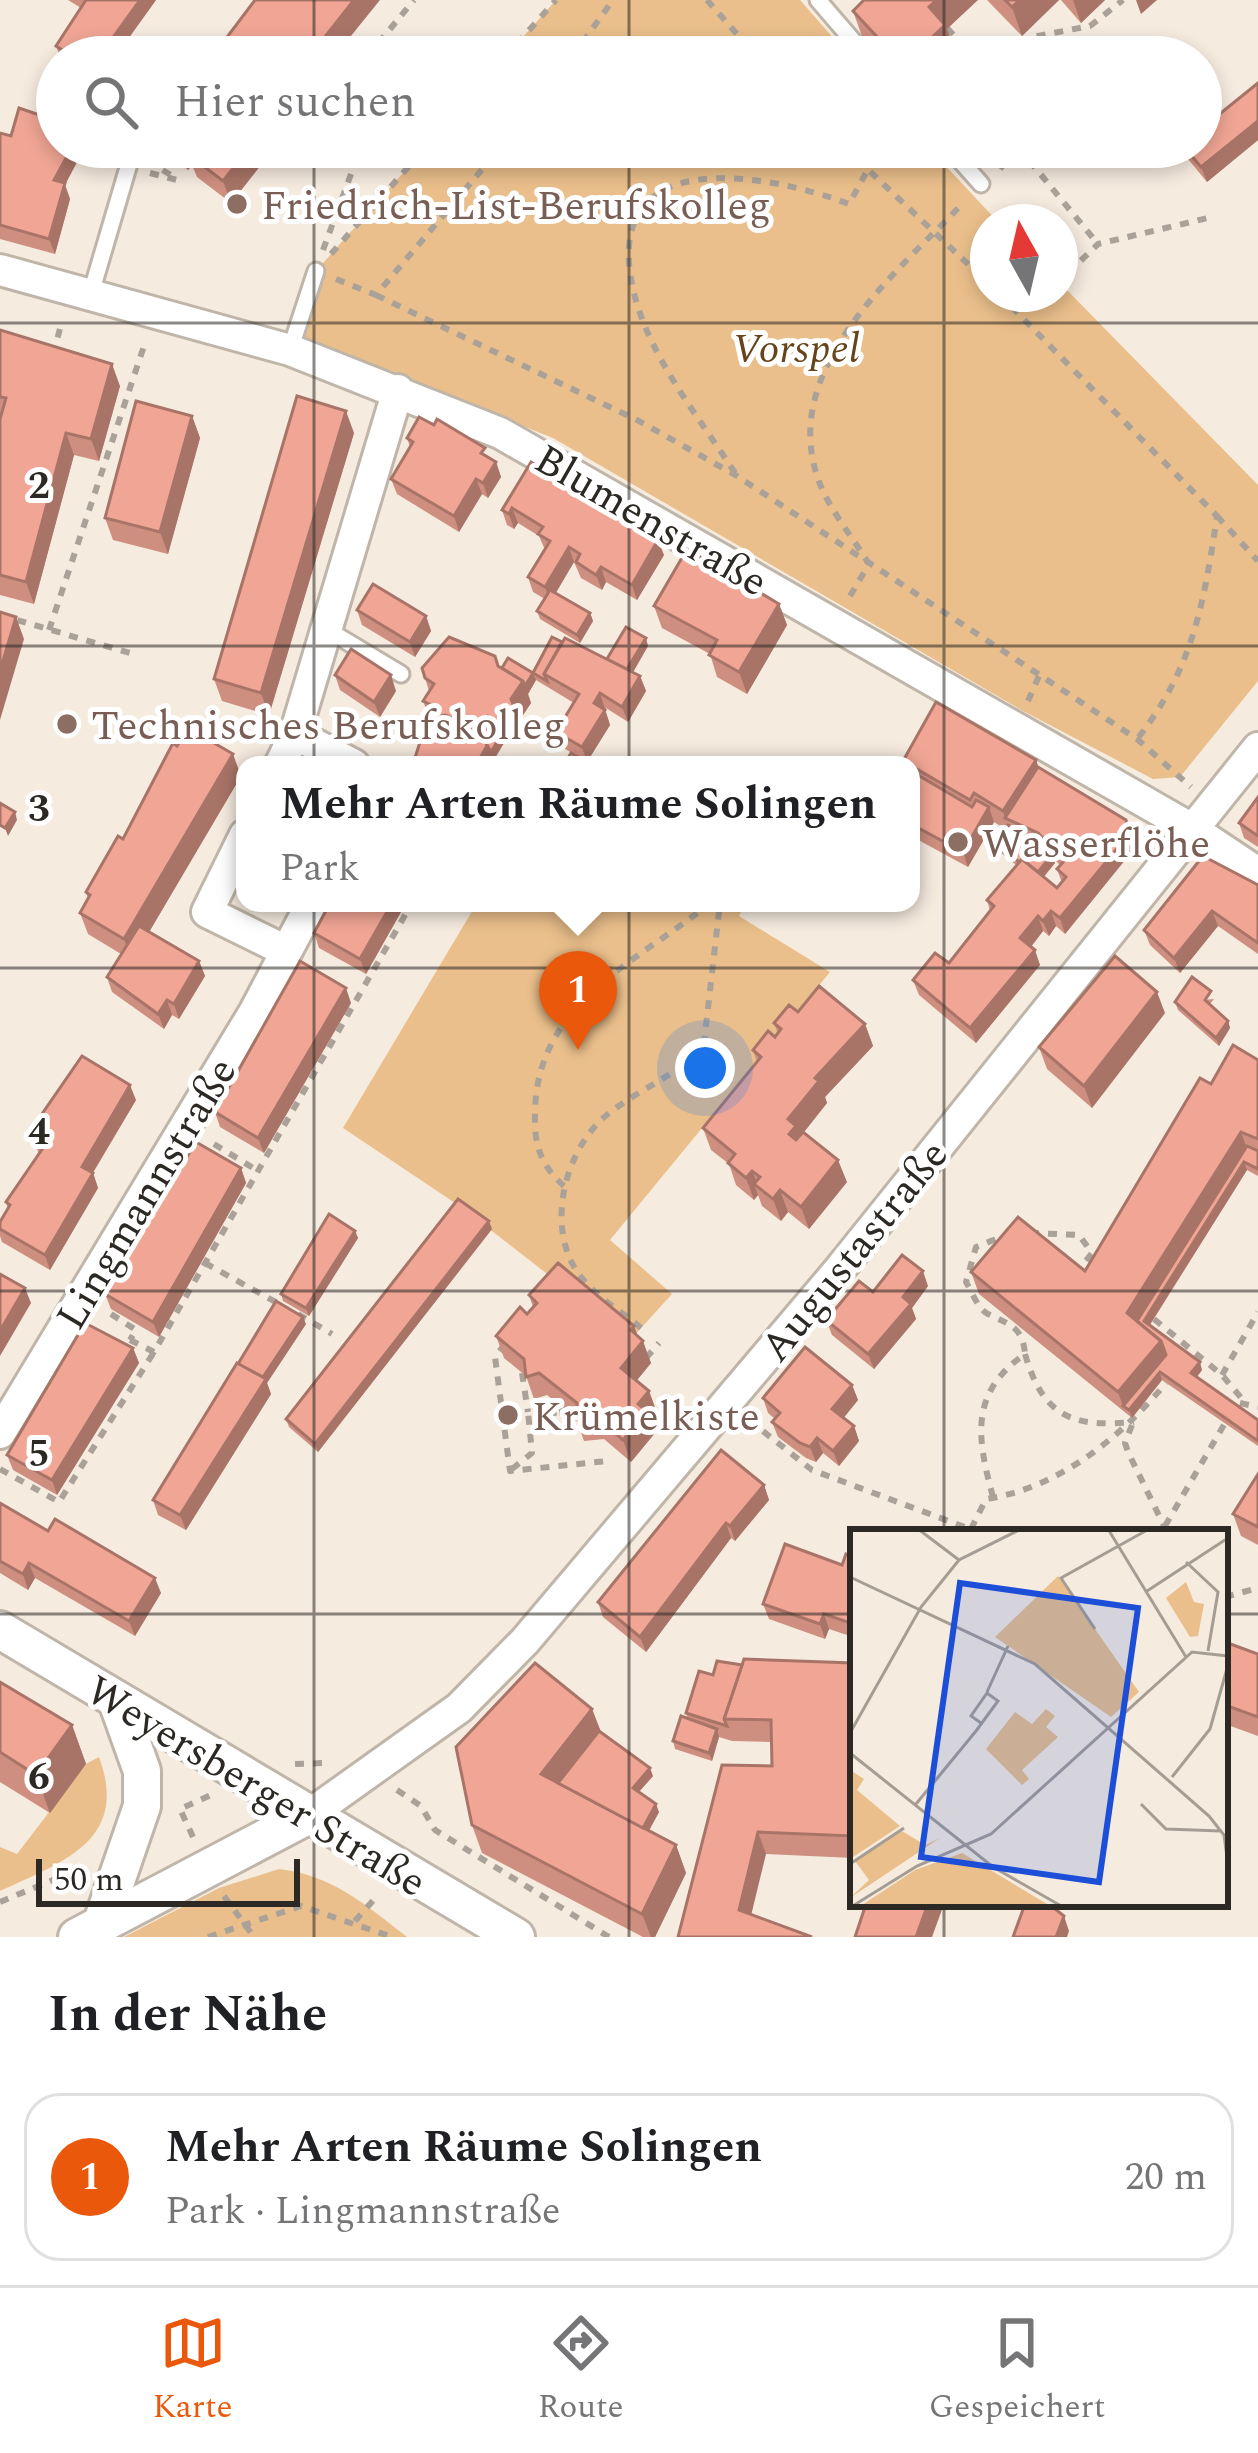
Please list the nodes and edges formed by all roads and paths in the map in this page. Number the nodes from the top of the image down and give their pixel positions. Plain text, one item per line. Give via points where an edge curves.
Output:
1 (414, 0) edge
2 (556, 0) edge
3 (613, 0) edge
4 (707, 0) edge
5 (818, 0) edge
6 (1123, 0) edge
7 (947, 28) edge
8 (383, 36) edge
9 (524, 36) edge
10 (587, 36) edge
11 (739, 36) edge
12 (850, 36) edge
13 (955, 36) edge
14 (1037, 36) edge
15 (126, 168) edge
16 (161, 168) edge
17 (354, 168) edge
18 (407, 168) edge
19 (483, 168) edge
20 (864, 168) edge
21 (962, 168) edge
22 (1035, 168) edge
23 (867, 171) junction
24 (181, 181) dead end
25 (976, 189) joint
26 (1212, 217) dead end
27 (935, 232) junction
28 (1097, 244) junction
29 (1078, 263) edge
30 (970, 266) edge
31 (0, 270) edge
32 (316, 271) junction
33 (81, 291) junction
34 (376, 295) junction
35 (154, 311) junction
36 (1017, 312) edge
37 (290, 350) junction
38 (50, 364) edge
39 (398, 389) junction
40 (737, 476) junction
41 (1217, 516) junction
42 (1258, 561) edge
43 (869, 564) junction
44 (844, 607) dead end
45 (0, 615) edge
46 (326, 629) junction
47 (49, 630) junction
48 (133, 654) dead end
49 (401, 674) dead end
50 (1039, 676) junction
51 (1023, 711) dead end
52 (295, 734) junction
53 (1137, 740) junction
54 (1258, 748) edge
55 (284, 756) edge
56 (337, 756) edge
57 (1202, 817) junction
58 (236, 853) edge
59 (1258, 873) edge
60 (307, 912) edge
61 (407, 912) edge
62 (696, 912) edge
63 (719, 912) edge
64 (286, 951) junction
65 (184, 1127) junction
66 (258, 1171) junction
67 (564, 1186) junction
68 (206, 1263) junction
69 (1073, 1276) edge
70 (82, 1297) junction
71 (1258, 1312) edge
72 (1154, 1319) edge
73 (641, 1328) dead end
74 (515, 1332) edge
75 (332, 1334) dead end
76 (130, 1340) junction
77 (659, 1343) dead end
78 (123, 1351) edge
79 (154, 1352) junction
80 (1025, 1354) junction
81 (646, 1358) edge
82 (522, 1373) edge
83 (1222, 1375) junction
84 (1166, 1382) edge
85 (1243, 1400) junction
86 (728, 1402) junction
87 (561, 1406) edge
88 (1258, 1407) edge
89 (1234, 1409) edge
90 (528, 1412) junction
91 (1134, 1422) junction
92 (1225, 1423) edge
93 (0, 1433) edge
94 (607, 1461) dead end
95 (0, 1468) edge
96 (510, 1471) junction
97 (993, 1497) junction
98 (969, 1529) edge
99 (974, 1529) edge
100 (1166, 1529) edge
101 (1258, 1588) edge
102 (1228, 1597) edge
103 (0, 1630) edge
104 (118, 1704) junction
105 (422, 1806) dead end
106 (309, 1815) junction
107 (208, 1867) junction
108 (241, 1922) junction
109 (90, 1930) edge
110 (208, 1937) edge
111 (254, 1937) edge
112 (392, 1937) edge
113 (516, 1937) edge
114 (609, 1937) edge

1 - 8 path
2 - 9 path
3 - 10 path
4 - 11 path
5 - 12 lane
6 - 14 path via 1090,26
7 - 13 path
15 - 33 lane
16 - 24 path
17 - 32 path
18 - 32 path
19 - 34 path
20 - 23 path
21 - 25 lane
22 - 28 path
23 - 27 path
23 - 40 path via 849,203 763,178 680,180 636,221 628,258 634,293 662,360
25 - 27 path
26 - 28 path
27 - 30 path
27 - 43 path via 854,325 814,400 818,478
28 - 29 path
31 - 33 street, Blumenstraße
32 - 34 path
32 - 37 lane
33 - 35 street, Blumenstraße
33 - 38 path
34 - 40 path
35 - 37 street, Blumenstraße
35 - 47 path
36 - 41 path
37 - 39 street, Blumenstraße
39 - 46 street
39 - 57 street, Blumenstraße via 500,433
40 - 43 path
41 - 42 path
41 - 53 path via 1185,662 1171,697
43 - 44 path
43 - 50 path
45 - 47 path
46 - 49 lane
46 - 52 street
47 - 48 path
50 - 51 path
50 - 53 path
52 - 55 street
52 - 56 street
53 - 57 path
54 - 57 street, Augustastraße
57 - 59 street, Blumenstraße
57 - 86 street, Augustastraße
58 - 64 street via 207,912
60 - 64 street, Lingmannstraße
61 - 66 path
62 - 67 path via 624,960 562,1027 536,1082 535,1112 536,1147
63 - 67 path via 704,1042 690,1061 589,1132
64 - 65 street, Lingmannstraße
65 - 66 path
65 - 70 street, Lingmannstraße
66 - 68 path
67 - 73 path via 572,1264
68 - 75 path
68 - 79 path
69 - 80 path via 1092,1253 1079,1235 1007,1233 976,1247 966,1282 984,1313 1021,1333
70 - 76 path via 136,1330
70 - 93 street, Lingmannstraße
71 - 83 path
72 - 83 path
74 - 96 path via 495,1357
76 - 78 path
76 - 79 path
77 - 81 path
79 - 95 path via 59,1502
80 - 91 path via 1039,1393 1064,1415 1100,1425
80 - 97 path via 1003,1372 979,1413
82 - 90 path
83 - 85 path
84 - 91 path
85 - 88 path
85 - 89 path
86 - 98 path via 812,1470
86 - 106 street, Augustastraße via 459,1708
87 - 90 path via 566,1432 557,1434 553,1409
90 - 96 path via 532,1453
91 - 97 path via 1113,1442 1013,1495
91 - 100 path via 1125,1442
92 - 100 path
94 - 96 path
97 - 99 path via 980,1503
101 - 102 path
103 - 104 street, Weyersberger Straße
104 - 106 street, Weyersberger Straße
104 - 109 street via 142,1771 142,1806
105 - 114 path via 435,1829
106 - 107 street
106 - 113 street, Weyersberger Straße
107 - 108 path
107 - 109 street
108 - 110 path
108 - 111 path
108 - 112 path via 301,1906

